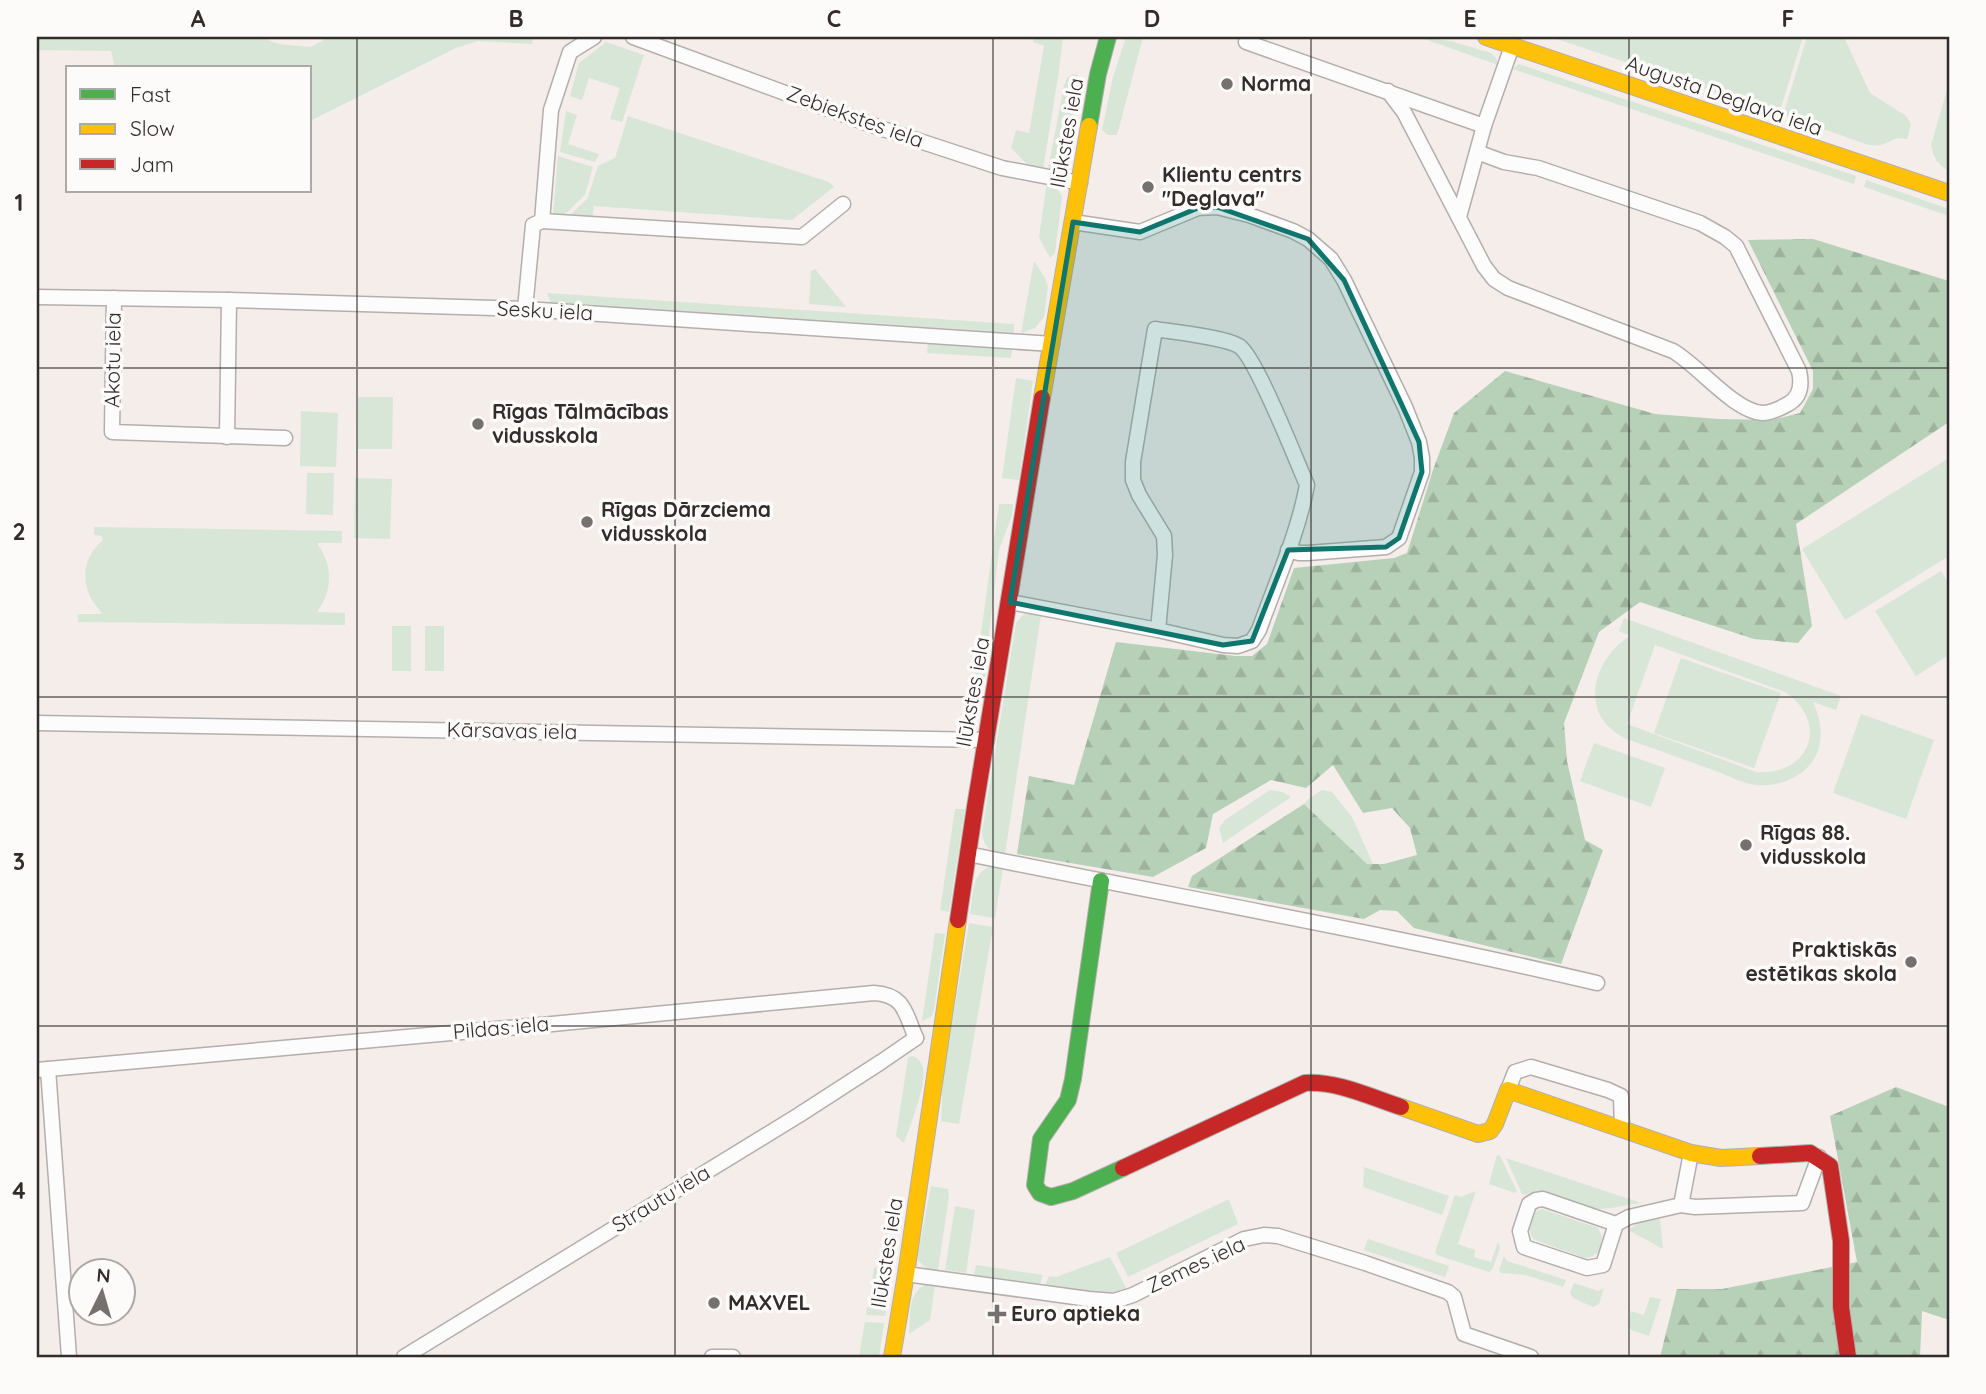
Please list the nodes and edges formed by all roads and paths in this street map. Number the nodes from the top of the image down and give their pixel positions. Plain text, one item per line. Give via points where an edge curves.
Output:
1 (594, 37) edge
2 (633, 37) edge
3 (1108, 37) edge
4 (1486, 37) edge
5 (1246, 42) dead end
6 (1511, 46) junction
7 (1388, 91) junction
8 (1484, 126) junction
9 (1477, 152) junction
10 (1080, 183) junction
11 (1949, 193) edge
12 (843, 204) dead end
13 (1459, 217) junction
14 (542, 221) junction
15 (1073, 222) junction
16 (37, 297) edge
17 (114, 298) junction
18 (229, 300) junction
19 (525, 309) junction
20 (1052, 344) junction
21 (227, 437) junction
22 (285, 439) dead end
23 (1288, 550) junction
24 (1010, 602) junction
25 (1158, 630) junction
26 (37, 723) edge
27 (987, 740) junction
28 (968, 854) junction
29 (1101, 881) junction
30 (1597, 983) dead end
31 (916, 1038) junction
32 (940, 1041) junction
33 (42, 1069) edge
34 (1508, 1090) junction
35 (1622, 1128) junction
36 (1691, 1153) junction
37 (1819, 1157) junction
38 (1681, 1205) junction
39 (1616, 1224) junction
40 (906, 1274) junction
41 (69, 1357) edge
42 (404, 1357) edge
43 (712, 1357) edge
44 (733, 1357) edge
45 (892, 1357) edge
46 (1531, 1357) edge
47 (1848, 1357) edge

1 - 14 street via 570,52 551,110
2 - 10 street, Zebiekstes iela via 989,164
3 - 10 street, Ilūkstes iela
4 - 6 street, Augusta Deglava iela
5 - 7 street
6 - 8 street
6 - 11 street, Augusta Deglava iela
7 - 8 street
7 - 13 street
8 - 9 street
9 - 13 street
9 - 13 street via 1700,223 1725,237 1736,246 1799,372 1802,384 1797,397 1790,404 1759,413 1732,400 1672,351 1508,288 1483,266
10 - 15 street, Ilūkstes iela
12 - 14 street via 802,237
14 - 19 street via 533,225
15 - 20 street, Ilūkstes iela
15 - 23 street via 1140,232 1198,208 1217,207 1293,231 1331,259 1405,407 1419,442 1422,472 1399,538 1386,547 1308,553
16 - 17 street, Sesku iela
17 - 18 street, Sesku iela
17 - 21 street, Akotu iela via 112,432
18 - 19 street, Sesku iela
18 - 21 street
19 - 20 street, Sesku iela
20 - 24 street, Ilūkstes iela
21 - 22 street, Akotu iela
23 - 25 street via 1252,641 1223,645
23 - 25 street via 1307,485 1254,366 1240,346 1155,329 1133,480 1164,536
24 - 25 street
24 - 27 street, Ilūkstes iela
26 - 27 street, Kārsavas iela
27 - 28 street, Ilūkstes iela
28 - 29 street
28 - 32 street, Ilūkstes iela
29 - 30 street
29 - 34 street via 1073,1079 1068,1100 1041,1139 1035,1175 1040,1193 1051,1197 1073,1191 1305,1083 1337,1085 1478,1134 1495,1124
31 - 32 street
31 - 33 street, Pildas iela via 899,1001 890,994 874,993
31 - 42 street, Strautu iela
32 - 40 street, Ilūkstes iela
33 - 41 street
34 - 35 street
34 - 35 street via 1515,1072 1531,1067 1608,1090 1621,1096
35 - 36 street
36 - 37 street via 1721,1158 1810,1153
36 - 38 street
37 - 38 street via 1802,1203
37 - 47 street via 1830,1166 1833,1184
38 - 39 street
39 - 39 street via 1543,1199 1529,1204 1520,1231 1524,1247 1587,1268 1604,1265
40 - 45 street, Ilūkstes iela
40 - 46 street, Zemes iela via 1114,1301 1244,1239 1278,1236 1448,1292 1454,1297 1464,1334
43 - 44 street

